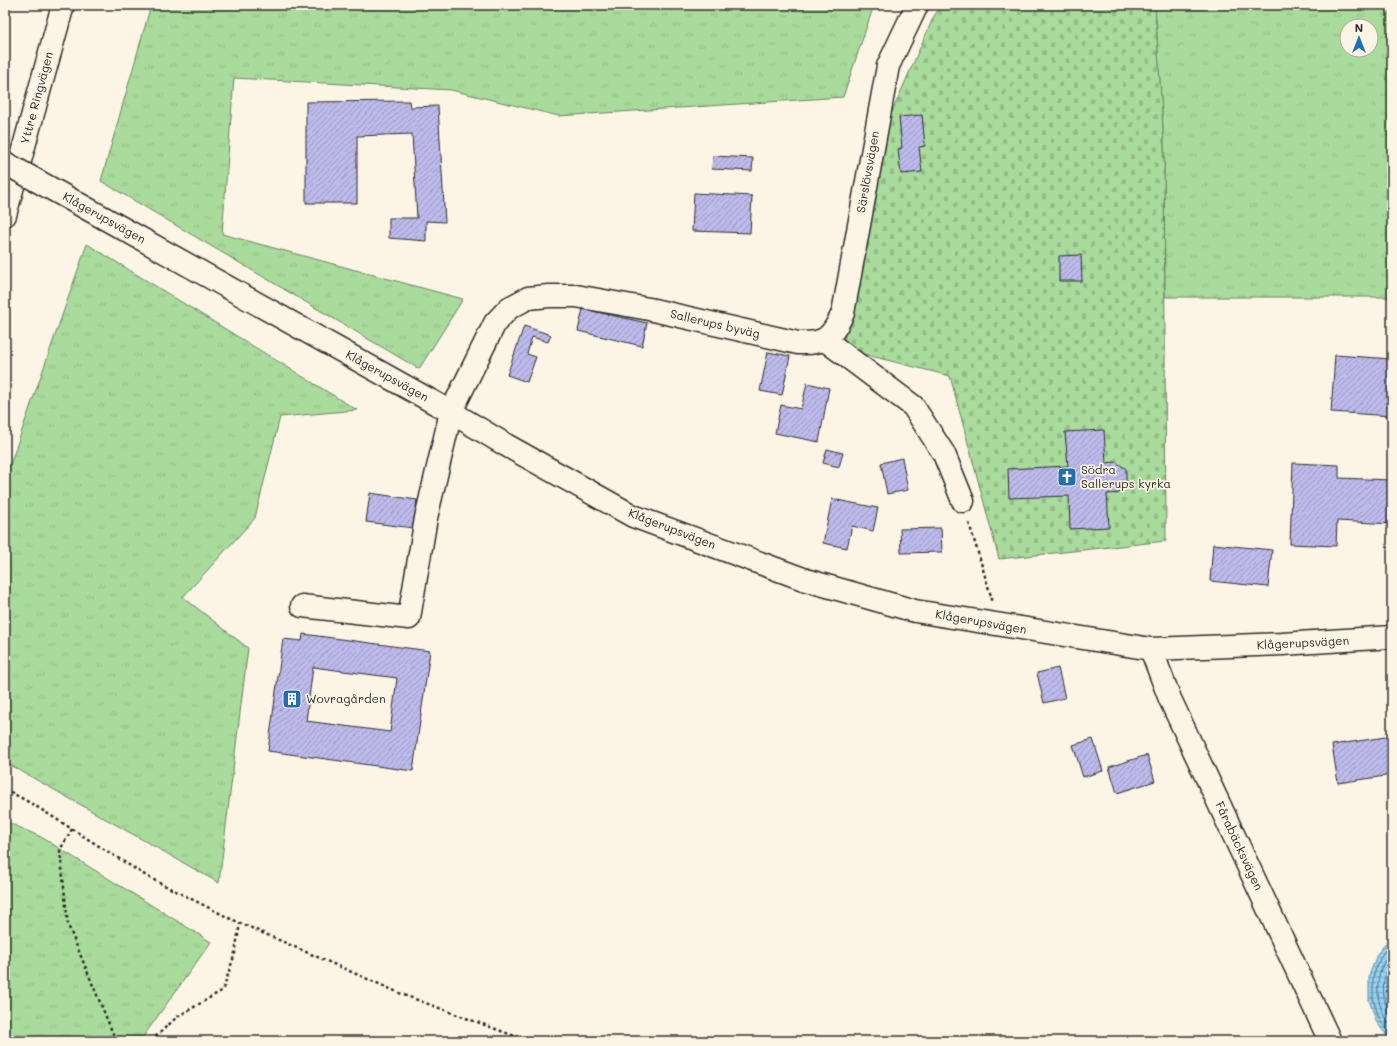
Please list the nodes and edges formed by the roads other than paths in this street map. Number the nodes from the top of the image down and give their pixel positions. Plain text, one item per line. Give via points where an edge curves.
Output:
1 (62, 5) edge
2 (917, 5) edge
3 (5, 163) edge
4 (5, 215) edge
5 (825, 340) junction
6 (451, 412) junction
7 (963, 502) road end
8 (302, 606) dead end
9 (1392, 637) edge
10 (1151, 649) junction
11 (1330, 1041) edge

1 - 4 main road, Yttre Ringvägen
2 - 5 main road, Särslövsvägen via 888,66 843,313 834,331
3 - 6 main road, Klågerupsvägen, bridge
5 - 6 main road, Sallerups byväg via 813,344 798,343 649,309 576,296 528,298 509,308 495,323
5 - 7 main road via 913,406 944,454
6 - 8 main road, Sallerups byväg via 426,518 409,618
6 - 10 main road, Klågerupsvägen via 633,516 806,580 915,611
9 - 10 main road, Klågerupsvägen
10 - 11 main road, Fårabäcksvägen via 1170,699

